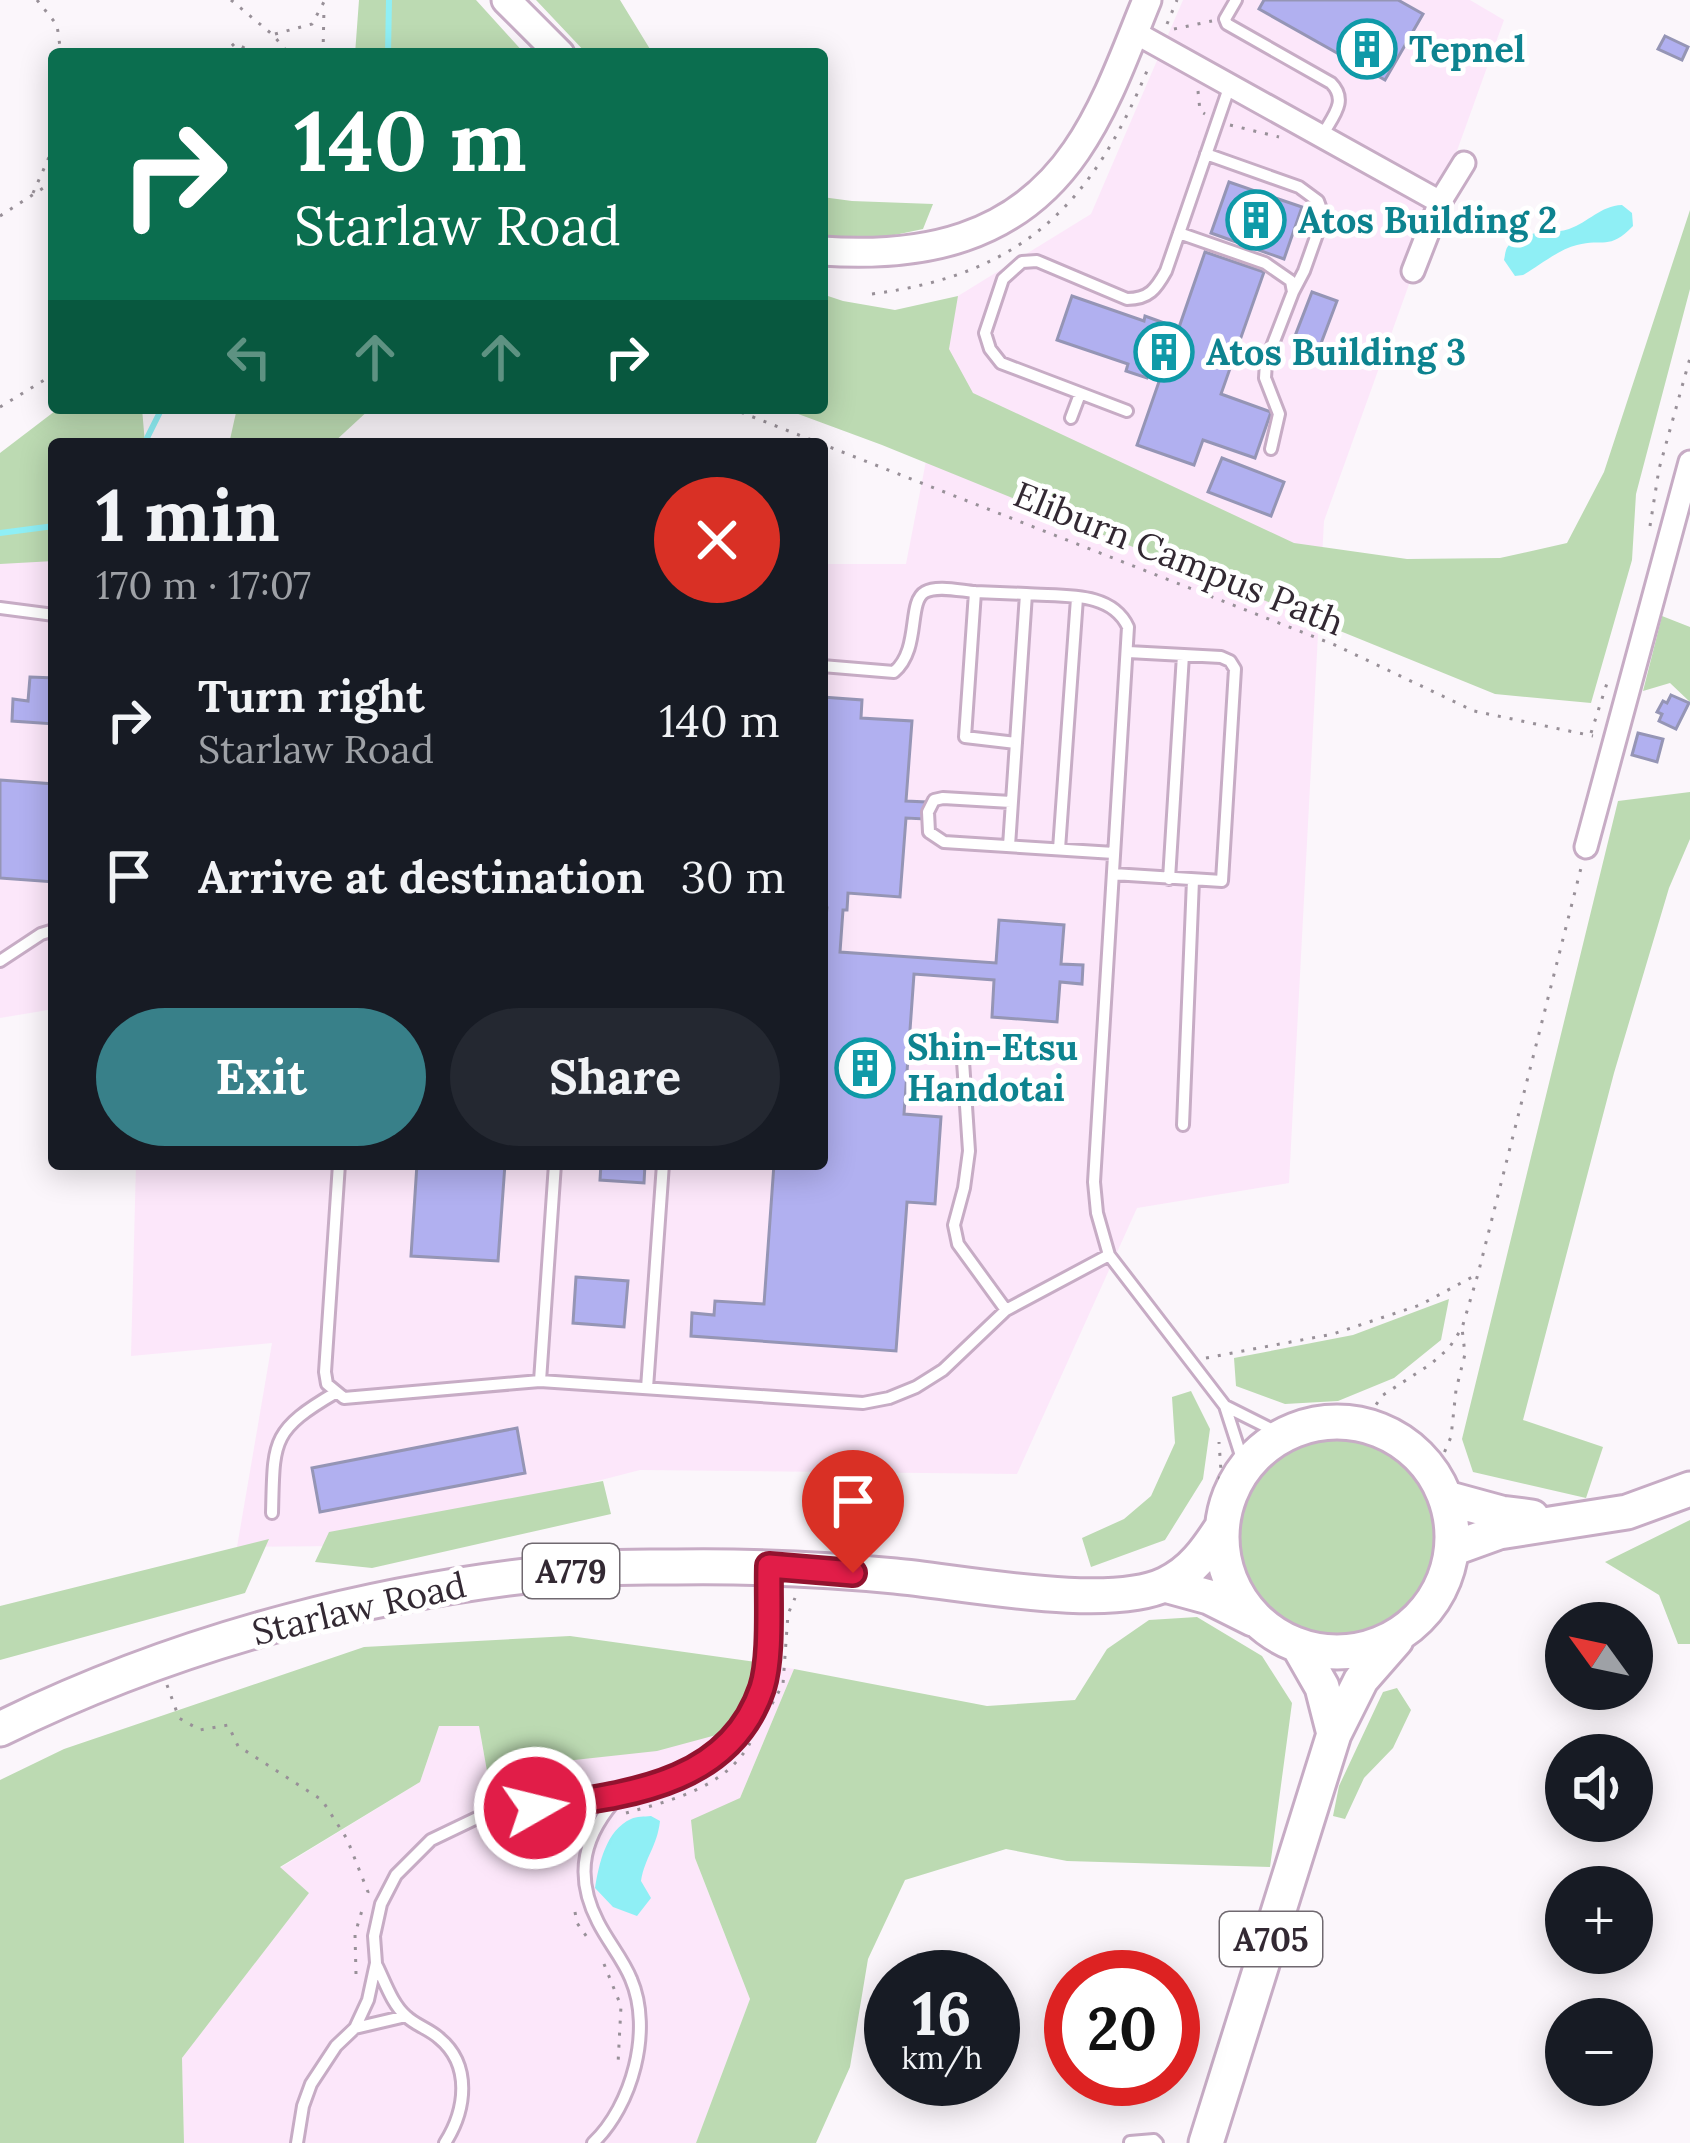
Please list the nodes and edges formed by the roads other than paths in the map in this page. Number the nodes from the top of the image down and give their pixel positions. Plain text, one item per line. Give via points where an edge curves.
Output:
1 (506, 0) edge
2 (1147, 0) edge
3 (1236, 0) edge
4 (1134, 32) junction
5 (554, 48) edge
6 (1229, 86) junction
7 (1322, 136) junction
8 (1206, 154) junction
9 (1464, 163) dead end
10 (1440, 202) junction
11 (1179, 233) junction
12 (828, 251) edge
13 (1413, 271) dead end
14 (1293, 292) junction
15 (1080, 394) junction
16 (1127, 411) dead end
17 (1071, 418) dead end
18 (1270, 449) dead end
19 (1690, 462) edge
20 (975, 592) junction
21 (1026, 594) junction
22 (1077, 598) junction
23 (0, 608) edge
24 (48, 614) edge
25 (1128, 652) junction
26 (1184, 655) junction
27 (828, 666) edge
28 (1016, 743) junction
29 (1011, 802) junction
30 (1009, 846) junction
31 (1586, 847) road end
32 (1059, 849) junction
33 (1114, 853) junction
34 (1113, 874) junction
35 (1169, 879) junction
36 (1193, 880) junction
37 (48, 932) edge
38 (0, 961) edge
39 (962, 1046) dead end
40 (1183, 1125) dead end
41 (339, 1170) edge
42 (555, 1170) edge
43 (663, 1170) edge
44 (1108, 1255) junction
45 (1006, 1310) junction
46 (540, 1381) junction
47 (647, 1388) junction
48 (335, 1393) junction
49 (1225, 1406) junction
50 (1282, 1435) junction
51 (1245, 1468) junction
52 (1440, 1486) junction
53 (1690, 1489) edge
54 (272, 1513) dead end
55 (1217, 1518) junction
56 (1564, 1520) junction
57 (1452, 1550) junction
58 (769, 1566) junction
59 (1165, 1585) junction
60 (1258, 1622) junction
61 (1397, 1638) junction
62 (1298, 1646) junction
63 (0, 1729) edge
64 (1334, 1734) junction
65 (620, 1795) junction
66 (376, 1963) junction
67 (406, 2016) junction
68 (355, 2028) junction
69 (597, 2141) edge
70 (1130, 2142) edge
71 (297, 2143) edge
72 (445, 2143) edge
73 (1157, 2143) edge
74 (1206, 2143) edge

1 - 5 street
2 - 4 street
3 - 7 lane via 1227,24 1338,89
4 - 6 street
4 - 12 street via 1078,148 997,224 931,248
6 - 7 street
6 - 8 lane
7 - 10 street
8 - 11 lane
8 - 14 lane via 1318,201 1321,223
9 - 10 street
10 - 13 street
11 - 14 lane via 1264,263 1291,281
11 - 15 lane via 1154,292 1139,299 1037,261 1022,262 1004,279 986,333 990,349 1001,363
14 - 18 lane via 1266,362 1279,414
15 - 16 lane
15 - 17 lane
19 - 31 street
20 - 21 lane
20 - 27 lane via 921,593 906,662 894,672
20 - 28 lane via 964,737
21 - 22 lane
21 - 28 lane
22 - 25 lane via 1122,614
22 - 32 lane
23 - 24 lane
25 - 26 lane
25 - 33 lane
26 - 35 lane
26 - 36 lane via 1221,657 1235,669 1222,881
28 - 29 lane
29 - 30 lane
29 - 30 lane via 943,798 934,800 927,820 944,842
30 - 32 lane
32 - 33 lane
33 - 34 lane
34 - 35 lane
34 - 44 lane via 1094,1182
35 - 36 lane
36 - 40 lane
37 - 38 lane
39 - 45 lane via 969,1151 954,1225 958,1244
41 - 48 lane via 325,1372
42 - 46 lane
43 - 47 lane
44 - 45 lane
44 - 49 lane
45 - 47 lane via 943,1370 889,1399 837,1403
46 - 47 lane
46 - 48 lane via 353,1398
48 - 54 lane via 284,1430 274,1450
49 - 50 lane
49 - 51 lane
50 - 51 main road
50 - 52 main road via 1326,1422 1362,1424 1420,1456
51 - 55 main road
52 - 56 main road via 1502,1513
52 - 57 main road, A705
53 - 56 main road via 1627,1512
55 - 59 main road via 1200,1561
55 - 60 main road via 1232,1585
56 - 57 main road
57 - 61 main road, A705 via 1443,1583
58 - 59 main road, Starlaw Road / A779 via 1076,1594
58 - 63 main road, Starlaw Road / A779 via 600,1568 369,1602 157,1661
58 - 65 lane via 766,1664 745,1724 701,1767
59 - 60 main road, A779
60 - 62 main road
61 - 62 main road via 1342,1652
61 - 64 main road, A705 via 1361,1680
62 - 64 main road via 1322,1687
64 - 74 main road, A705
65 - 66 lane via 479,1817 431,1840 396,1875 381,1904
65 - 69 lane via 590,1838 585,1888 633,1982 638,2054 630,2086
66 - 67 lane
66 - 68 lane
67 - 68 lane
67 - 72 lane via 457,2058 461,2112
68 - 71 lane via 311,2084
70 - 73 lane

